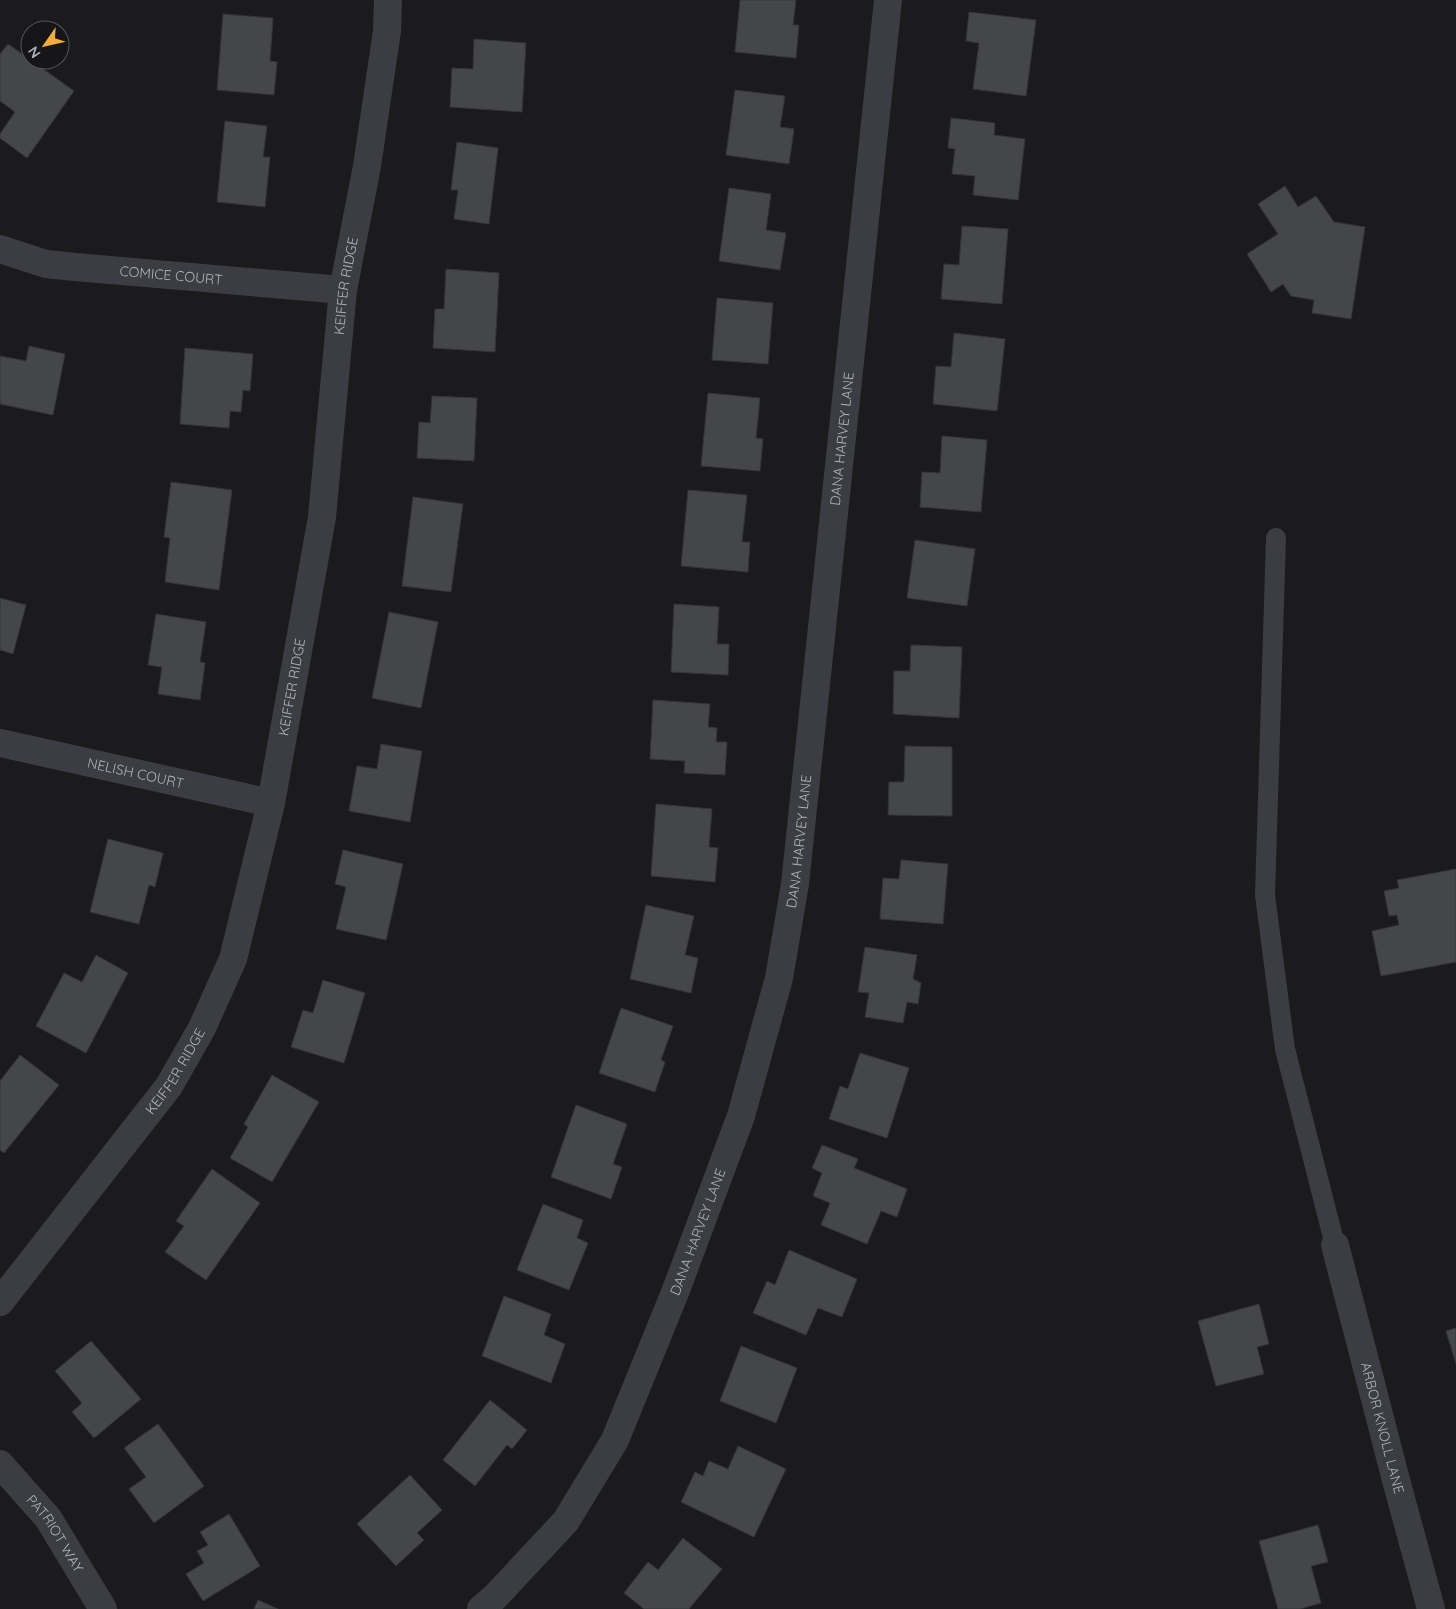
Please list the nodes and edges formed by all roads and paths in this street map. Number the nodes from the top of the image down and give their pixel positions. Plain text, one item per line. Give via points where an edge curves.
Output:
1 (388, 0) edge
2 (888, 0) edge
3 (0, 249) edge
4 (343, 290) junction
5 (1276, 538) dead end
6 (0, 743) edge
7 (271, 803) junction
8 (1335, 1245) joint
9 (0, 1302) edge
10 (0, 1464) edge
11 (103, 1609) edge
12 (481, 1609) edge
13 (1432, 1609) edge

1 - 4 street, KEIFFER RIDGE via 387,31 367,166
2 - 12 street, DANA HARVEY LANE via 795,884 779,978 741,1116 615,1440 566,1521
3 - 4 street, COMICE COURT via 46,264
4 - 7 street, KEIFFER RIDGE via 322,517
5 - 8 lane via 1265,895 1285,1049
6 - 7 street, NELISH COURT
7 - 9 street, KEIFFER RIDGE via 233,959 202,1028 169,1086
8 - 13 street, ARBOR KNOLL LANE
10 - 11 street, PATRIOT WAY via 48,1518

